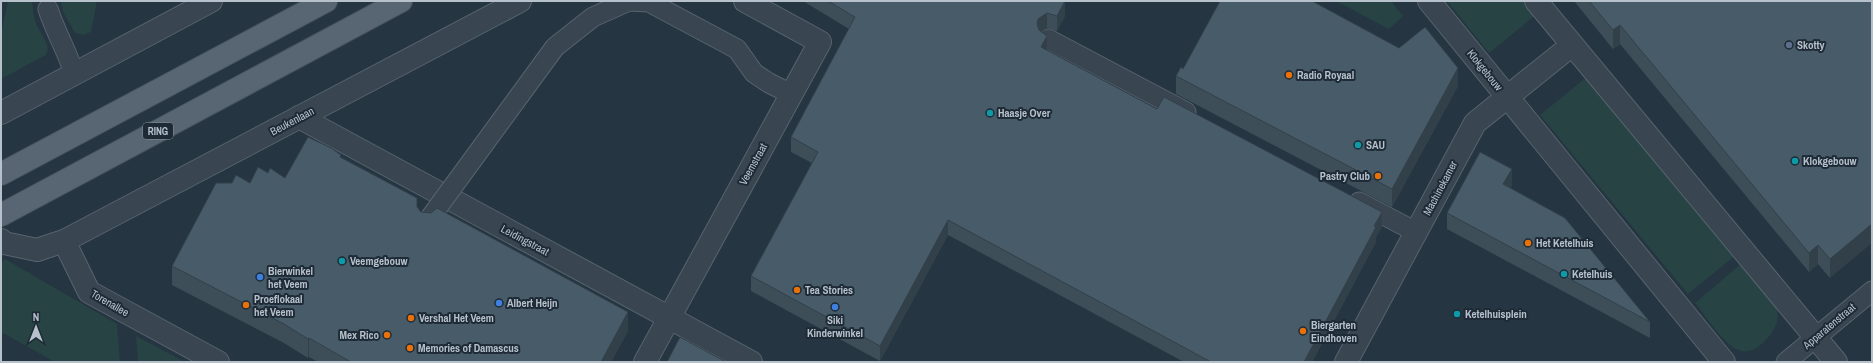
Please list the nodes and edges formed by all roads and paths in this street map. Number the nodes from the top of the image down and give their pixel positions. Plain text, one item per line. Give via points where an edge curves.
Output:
1 (211, 1) edge
2 (326, 1) edge
3 (401, 1) edge
4 (520, 1) edge
5 (745, 1) edge
6 (1430, 1) edge
7 (1536, 1) edge
8 (48, 9) dead end
9 (1048, 39) dead end
10 (1572, 45) junction
11 (74, 73) junction
12 (791, 94) junction
13 (1507, 97) junction
14 (1, 113) edge
15 (299, 117) junction
16 (1198, 118) edge
17 (1, 174) edge
18 (1346, 195) edge
19 (1, 215) edge
20 (427, 222) edge
21 (1416, 232) junction
22 (1, 240) edge
23 (64, 241) junction
24 (1872, 291) edge
25 (669, 318) junction
26 (1816, 337) junction
27 (218, 362) edge
28 (645, 362) edge
29 (751, 362) edge
30 (1346, 362) edge
31 (1724, 362) edge
32 (1786, 362) edge
33 (1836, 362) edge

1 - 11 street
2 - 17 main road
3 - 19 main road, RING
4 - 15 street, Beukenlaan
5 - 12 street, Veemstraat via 820,42
6 - 13 street, Klokgebouw
7 - 10 street
8 - 11 lane
9 - 16 lane
10 - 13 street, Machinekamer
10 - 26 street
11 - 14 street
12 - 20 lane, bridge via 754,73 737,49 650,2 629,1 593,17 555,47
12 - 25 street, Veemstraat
13 - 21 street, Machinekamer via 1475,123
13 - 31 street, Klokgebouw
15 - 23 street, Beukenlaan
15 - 25 street, Leidingstraat
18 - 21 lane
21 - 30 street, Machinekamer
22 - 23 street via 4,243 37,250
23 - 27 street, Torenallee via 89,292
24 - 26 lane, Apparatenstraat
25 - 28 street, Veemstraat
25 - 29 street, Leidingstraat
26 - 32 lane, Apparatenstraat
26 - 33 street

